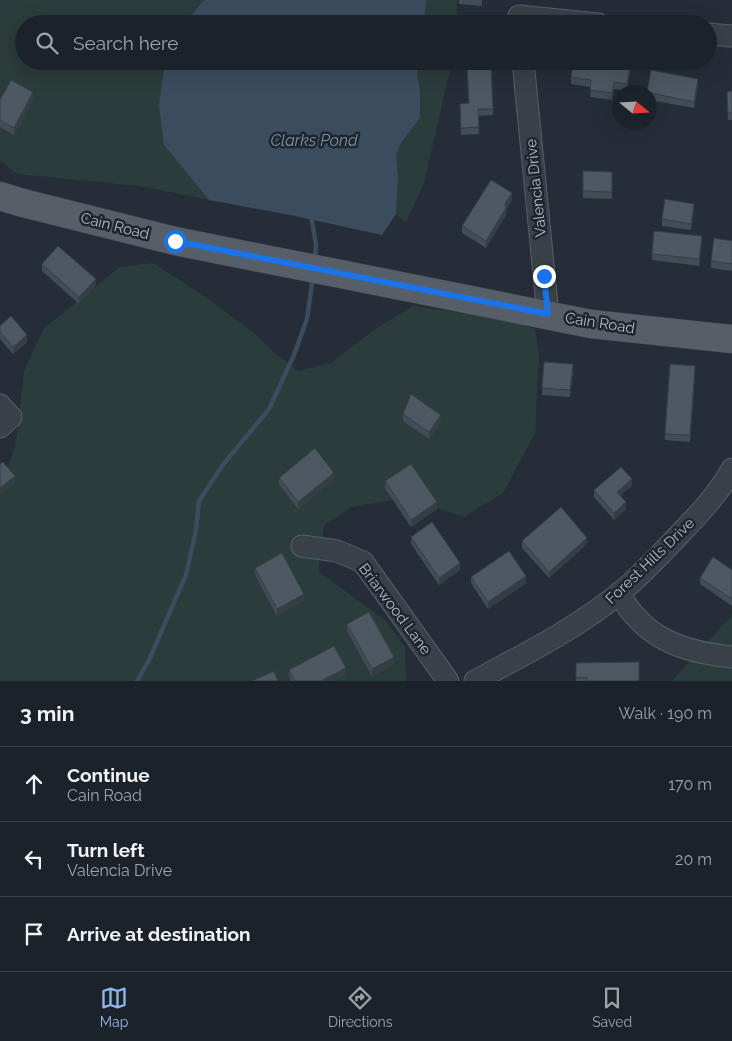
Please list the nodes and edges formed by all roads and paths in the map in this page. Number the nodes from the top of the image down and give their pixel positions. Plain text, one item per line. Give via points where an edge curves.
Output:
1 (520, 13) edge
2 (534, 15) edge
3 (717, 35) edge
4 (732, 36) edge
5 (524, 70) edge
6 (0, 196) edge
7 (548, 314) junction
8 (732, 339) edge
9 (0, 405) edge
10 (0, 427) edge
11 (732, 469) edge
12 (302, 546) dead end
13 (619, 593) junction
14 (732, 657) edge
15 (448, 681) edge
16 (476, 681) edge

1 - 2 street
3 - 4 street
5 - 7 street, Valencia Drive
6 - 7 main road, Cain Road via 175,241
7 - 8 main road, Cain Road via 591,324
9 - 10 street via 11,417
11 - 13 street, Forest Hills Drive via 710,503 642,574
12 - 15 street, Briarwood Lane via 337,552 363,562
13 - 14 street via 637,618 669,643
13 - 16 street, Forest Hills Drive via 580,622

